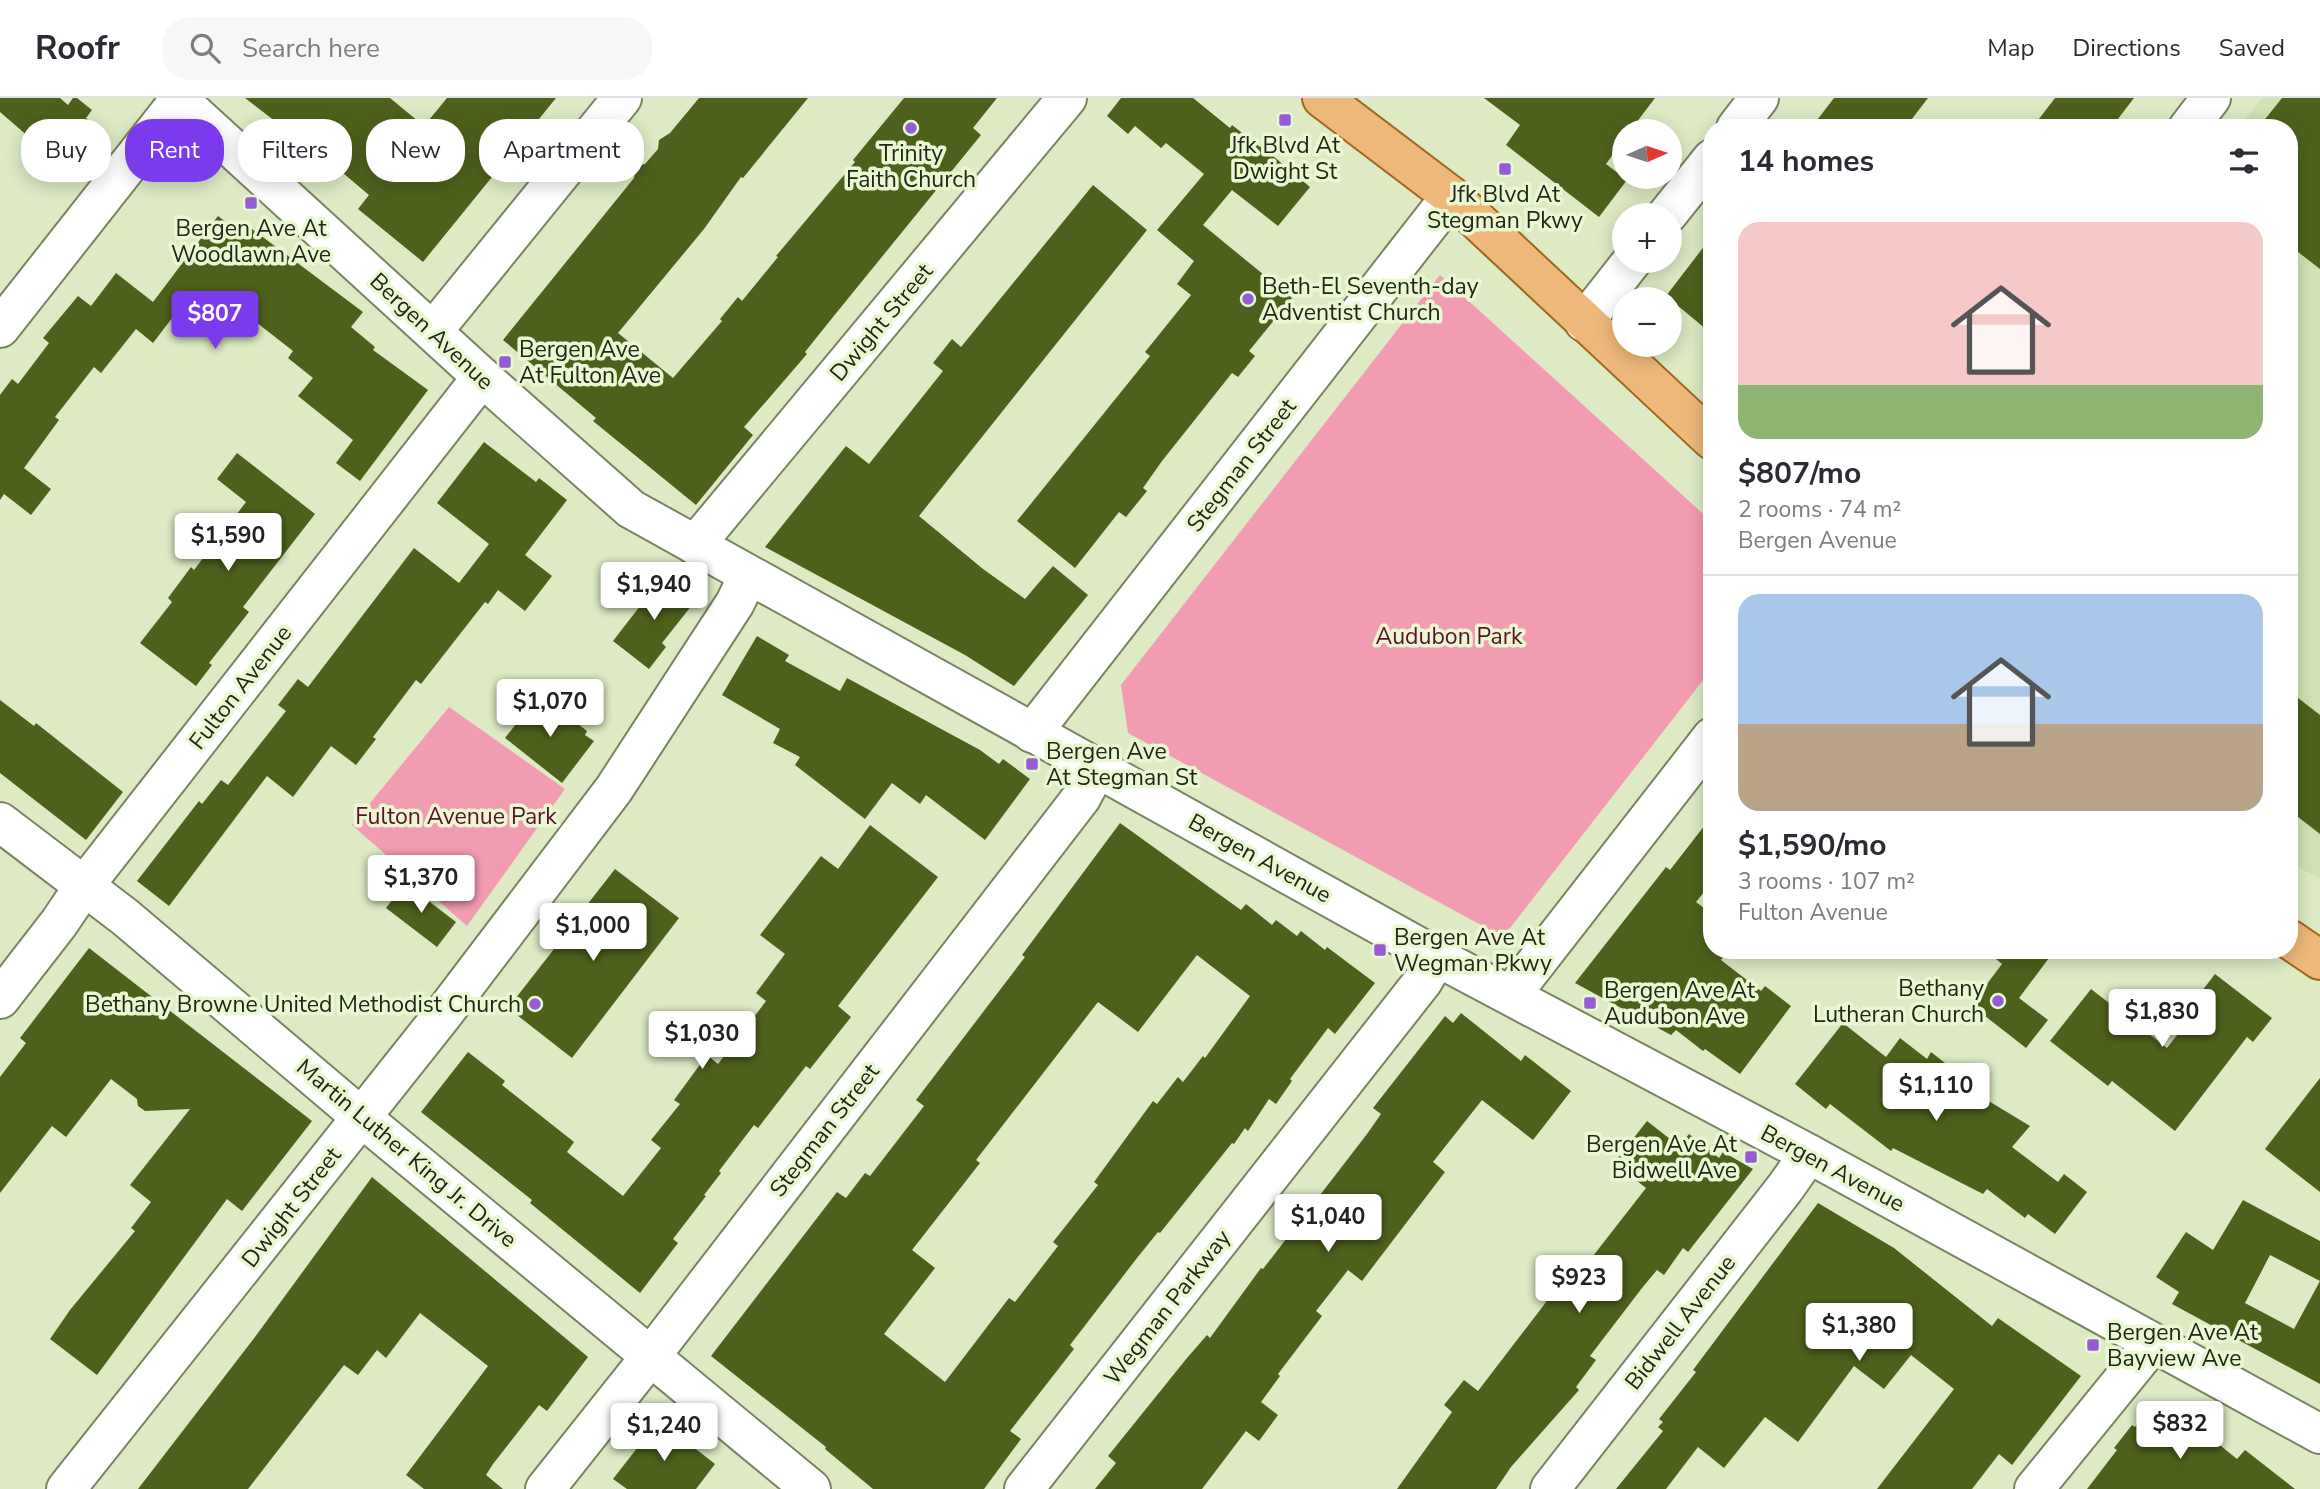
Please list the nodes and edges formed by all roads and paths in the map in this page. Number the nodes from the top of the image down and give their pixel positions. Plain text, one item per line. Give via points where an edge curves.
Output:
1 (622, 98) edge
2 (1067, 98) edge
3 (1322, 98) edge
4 (1759, 98) edge
5 (2211, 98) edge
6 (179, 99) edge
7 (1743, 119) edge
8 (2195, 119) edge
9 (1703, 170) edge
10 (1451, 196) junction
11 (1677, 203) edge
12 (1623, 273) edge
13 (1584, 322) junction
14 (0, 328) edge
15 (433, 331) junction
16 (482, 377) junction
17 (1703, 432) edge
18 (695, 545) junction
19 (748, 576) junction
20 (1032, 733) junction
21 (1703, 749) edge
22 (1097, 768) junction
23 (0, 822) edge
24 (84, 887) junction
25 (2298, 945) edge
26 (1437, 957) junction
27 (2320, 960) edge
28 (1511, 995) junction
29 (0, 999) edge
30 (361, 1117) junction
31 (1809, 1154) junction
32 (2153, 1343) junction
33 (650, 1357) junction
34 (2320, 1434) edge
35 (66, 1489) edge
36 (545, 1489) edge
37 (811, 1489) edge
38 (1024, 1489) edge
39 (1550, 1489) edge
40 (2034, 1489) edge

1 - 15 street
2 - 18 street, Dwight Street
3 - 10 main road
4 - 7 street
5 - 8 street
6 - 14 street
6 - 15 street, Bergen Avenue
9 - 11 street
10 - 13 main road
10 - 20 street, Stegman Street
12 - 13 street
13 - 17 main road
15 - 16 street, Bergen Avenue
16 - 18 street, Bergen Avenue via 631,509
16 - 24 street, Fulton Avenue
18 - 19 street, Bergen Avenue
19 - 20 street, Bergen Avenue
19 - 30 street, Dwight Street via 614,789
20 - 22 street, Bergen Avenue
21 - 28 street
22 - 26 street, Bergen Avenue
22 - 33 street, Stegman Street via 1072,809
23 - 24 street, Martin Luther King Jr. Drive
24 - 29 street, Fulton Avenue
24 - 30 street, Martin Luther King Jr. Drive
25 - 27 main road
26 - 28 street, Bergen Avenue
26 - 38 street, Wegman Parkway via 1415,992
28 - 31 street, Bergen Avenue
30 - 33 street, Martin Luther King Jr. Drive
30 - 35 street, Dwight Street
31 - 32 street, Bergen Avenue
31 - 39 street, Bidwell Avenue
32 - 34 street, Bergen Avenue
32 - 40 street
33 - 36 street, Stegman Street
33 - 37 street, Martin Luther King Jr. Drive

